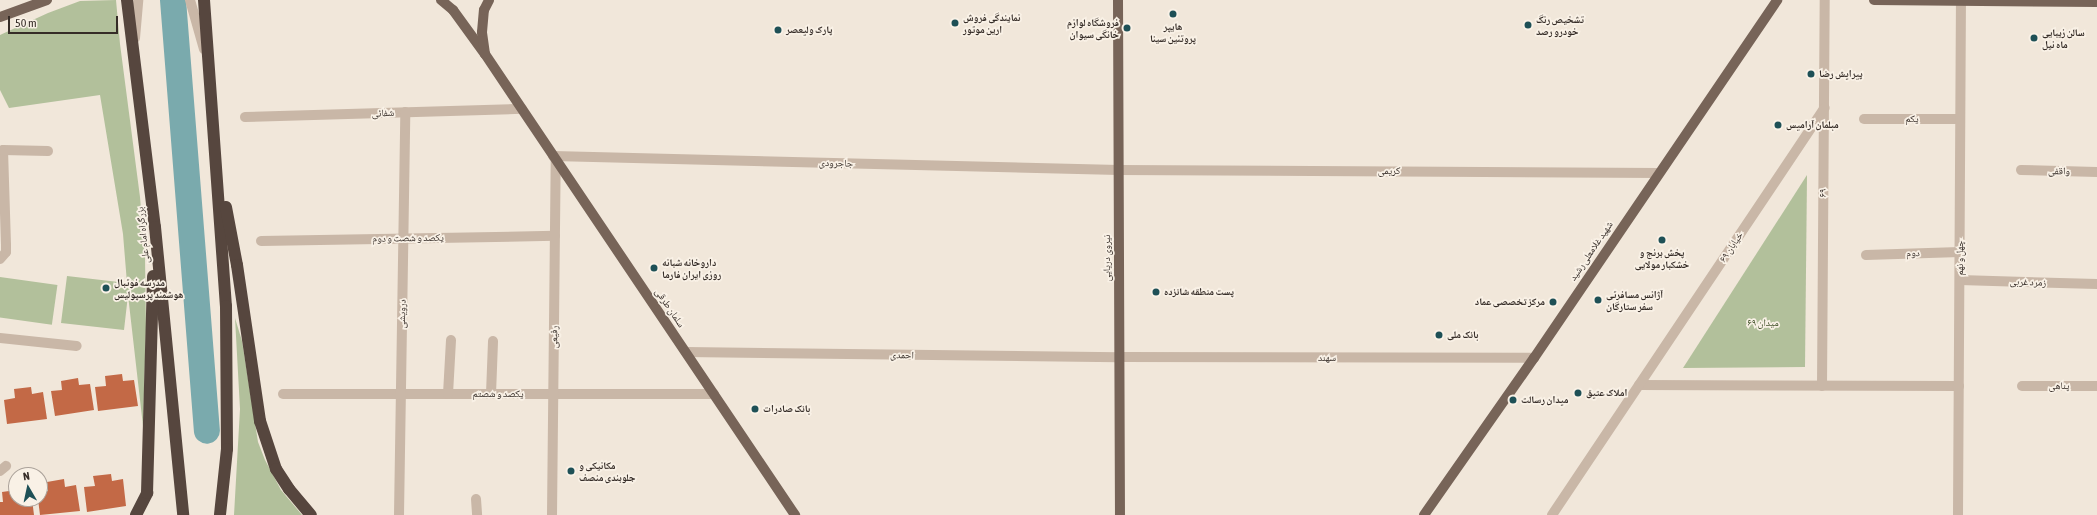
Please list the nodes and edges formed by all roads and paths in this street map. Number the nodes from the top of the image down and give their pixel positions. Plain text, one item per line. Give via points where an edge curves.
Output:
1 (47, 0) edge
2 (127, 0) edge
3 (138, 0) edge
4 (190, 0) edge
5 (204, 0) edge
6 (441, 0) edge
7 (489, 0) edge
8 (1118, 0) edge
9 (1777, 0) edge
10 (1825, 0) edge
11 (1874, 0) edge
12 (1961, 1) junction
13 (2097, 2) edge
14 (0, 17) edge
15 (134, 51) junction
16 (485, 54) junction
17 (209, 64) junction
18 (1824, 108) junction
19 (522, 109) junction
20 (404, 112) junction
21 (245, 117) dead end
22 (1960, 118) junction
23 (1864, 119) dead end
24 (48, 151) dead end
25 (554, 158) junction
26 (216, 159) junction
27 (1119, 170) junction
28 (2021, 170) dead end
29 (2097, 172) edge
30 (1659, 173) junction
31 (155, 227) junction
32 (555, 236) junction
33 (403, 238) junction
34 (261, 241) dead end
35 (1960, 252) junction
36 (1866, 254) dead end
37 (0, 259) edge
38 (1960, 280) junction
39 (2097, 284) edge
40 (0, 338) edge
41 (451, 340) dead end
42 (493, 341) dead end
43 (77, 346) dead end
44 (686, 352) junction
45 (1119, 357) junction
46 (1534, 358) junction
47 (1639, 386) junction
48 (1822, 386) junction
49 (1959, 386) junction
50 (2022, 386) dead end
51 (2097, 386) edge
52 (283, 394) dead end
53 (401, 394) junction
54 (448, 394) junction
55 (491, 394) junction
56 (553, 394) junction
57 (714, 394) junction
58 (476, 499) dead end
59 (136, 515) edge
60 (183, 515) edge
61 (220, 515) edge
62 (310, 515) edge
63 (399, 515) edge
64 (476, 515) edge
65 (552, 515) edge
66 (795, 515) edge
67 (1120, 515) edge
68 (1424, 515) edge
69 (1552, 515) edge
70 (1958, 515) edge

1 - 14 main road
2 - 15 highway, بزرگراه امام علی
3 - 15 street
4 - 17 street
5 - 17 highway
6 - 16 main road, سلمان طرقی via 453,10
7 - 16 main road via 484,10 482,32
8 - 27 main road, نیروی دریایی
9 - 30 main road, شهید غلامعلی رشید
10 - 18 street, ۶۹
11 - 12 main road
12 - 13 main road
12 - 22 street, چهل و نهم
15 - 31 highway, بزرگراه امام علی
16 - 19 main road, سلمان طرقی
17 - 26 highway
18 - 47 street, خیابان ۶۹
18 - 48 street, ۶۹
19 - 20 street, شفائی
19 - 25 main road, سلمان طرقی
20 - 21 street, شفائی
20 - 33 street, درویشی
22 - 23 street, یکم
22 - 35 street, چهل و نهم
24 - 37 street via 4,150 6,252
25 - 27 street, جاجرودی
25 - 32 street, رفیعی
25 - 44 main road, سلمان طرقی
26 - 61 highway via 226,314 227,449
26 - 62 highway via 237,265 260,421 276,469
27 - 30 street, کریمی
27 - 45 main road, نیروی دریایی
28 - 29 street, واقفی
30 - 46 main road, شهید غلامعلی رشید
31 - 59 highway via 147,493
31 - 60 highway, بزرگراه امام علی
32 - 33 street, یکصد و شصت و دوم
32 - 56 street, رفیعی
33 - 34 street, یکصد و شصت و دوم
33 - 53 street, درویشی
35 - 36 street, دوم
35 - 38 street, چهل و نهم
38 - 39 street, زمرد غربی
38 - 49 street, چهل و نهم
40 - 43 street
41 - 54 street
42 - 55 street
44 - 45 street, احمدی
44 - 57 main road, سلمان طرقی
45 - 46 street, سهند
45 - 67 main road, نیروی دریایی
46 - 68 main road, شهید غلامعلی رشید
47 - 48 street
47 - 69 street, خیابان ۶۹
48 - 49 street
49 - 70 street, چهل و نهم
50 - 51 street, پناهی
52 - 53 street, یکصد و شصتم
53 - 54 street, یکصد و شصتم
53 - 63 street, درویشی
54 - 55 street, یکصد و شصتم
55 - 56 street, یکصد و شصتم
56 - 57 street, یکصد و شصتم
56 - 65 street, رفیعی
57 - 66 main road, سلمان طرقی
58 - 64 street

